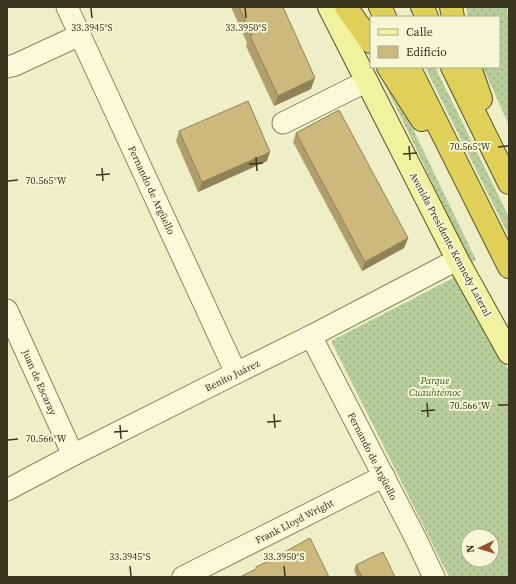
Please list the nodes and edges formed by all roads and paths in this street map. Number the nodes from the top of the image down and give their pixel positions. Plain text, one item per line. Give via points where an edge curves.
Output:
1 (67, 7) edge
2 (329, 7) edge
3 (346, 7) edge
4 (380, 7) edge
5 (422, 7) edge
6 (384, 16) edge
7 (426, 16) edge
8 (80, 35) junction
9 (370, 41) edge
10 (7, 67) edge
11 (389, 68) edge
12 (410, 68) edge
13 (452, 68) edge
14 (470, 68) edge
15 (367, 81) junction
16 (283, 123) dead end
17 (509, 174) edge
18 (509, 183) edge
19 (477, 203) junction
20 (458, 261) junction
21 (509, 266) edge
22 (7, 310) edge
23 (311, 336) junction
24 (509, 353) edge
25 (236, 372) junction
26 (73, 454) junction
27 (384, 476) junction
28 (7, 490) edge
29 (183, 577) edge
30 (434, 577) edge

1 - 8 street, Fernando de Argüello
2 - 15 main road, Avenida Presidente Kennedy Lateral
3 - 9 highway
4 - 6 highway
5 - 7 highway
8 - 10 street
8 - 25 street, Fernando de Argüello
11 - 19 highway
12 - 19 highway
13 - 18 highway
14 - 17 highway
15 - 16 street
15 - 20 main road, Avenida Presidente Kennedy Lateral
19 - 21 highway
20 - 23 street, Benito Juárez
20 - 24 main road, Avenida Presidente Kennedy Lateral
22 - 26 street, Juan de Escaray
23 - 25 street, Benito Juárez
23 - 27 street, Fernando de Argüello
25 - 26 street, Benito Juárez
26 - 28 street, Benito Juárez
27 - 29 street, Frank Lloyd Wright
27 - 30 street, Fernando de Argüello

